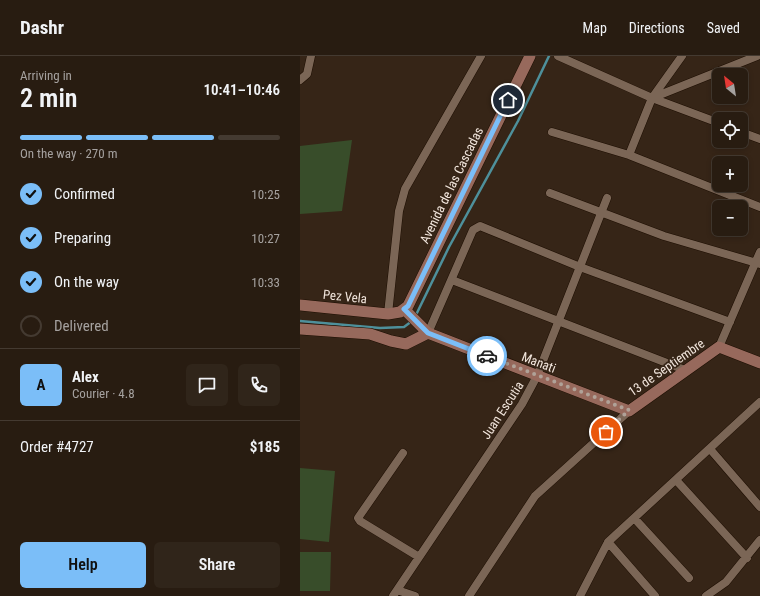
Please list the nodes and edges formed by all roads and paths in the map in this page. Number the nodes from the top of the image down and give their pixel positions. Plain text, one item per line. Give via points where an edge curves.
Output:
1 (311, 56) edge
2 (481, 56) edge
3 (530, 56) edge
4 (558, 56) edge
5 (682, 56) edge
6 (757, 56) edge
7 (300, 80) edge
8 (652, 98) junction
9 (712, 120) edge
10 (552, 132) dead end
11 (748, 135) edge
12 (760, 139) edge
13 (629, 155) junction
14 (550, 193) dead end
15 (607, 198) dead end
16 (760, 207) edge
17 (602, 214) junction
18 (760, 252) edge
19 (758, 263) edge
20 (580, 267) junction
21 (452, 280) junction
22 (300, 306) edge
23 (404, 309) junction
24 (388, 314) junction
25 (560, 321) junction
26 (730, 322) junction
27 (300, 329) edge
28 (428, 333) junction
29 (720, 347) junction
30 (760, 362) edge
31 (685, 370) junction
32 (537, 376) junction
33 (760, 402) edge
34 (629, 410) junction
35 (710, 449) junction
36 (403, 454) dead end
37 (676, 480) junction
38 (760, 508) edge
39 (635, 518) junction
40 (760, 540) edge
41 (608, 542) junction
42 (419, 557) junction
43 (747, 558) junction
44 (689, 578) dead end
45 (395, 593) edge
46 (414, 596) edge
47 (469, 596) edge
48 (580, 596) edge
49 (655, 596) edge
50 (706, 596) edge

1 - 7 street via 306,74
2 - 24 street via 406,189 399,210
3 - 23 street, Avenida de las Cascadas via 408,306
4 - 8 street
5 - 8 street
6 - 8 street
8 - 9 street
8 - 13 street
10 - 13 street
11 - 12 street
13 - 16 street
14 - 17 street
15 - 17 street, Juan Escutia
17 - 19 street via 664,236
17 - 20 street, Juan Escutia
18 - 19 street, 13 de Septiembre
19 - 26 street, 13 de Septiembre
20 - 21 street via 480,226 472,230
20 - 25 street, Juan Escutia
20 - 26 street
21 - 25 street
21 - 28 street
22 - 24 street, Pez Vela
23 - 24 street
23 - 28 street
25 - 31 street
25 - 32 street, Juan Escutia
26 - 29 street, 13 de Septiembre
27 - 28 street via 370,334 391,342 406,344
28 - 32 street, Manati
29 - 30 street
29 - 31 street, 13 de Septiembre
31 - 34 street, 13 de Septiembre
32 - 34 street, Manati
32 - 42 street, Juan Escutia via 522,404
33 - 35 street
34 - 47 street, 13 de Septiembre via 535,496
35 - 37 street
35 - 38 street
36 - 42 street via 360,515 360,520
37 - 39 street
37 - 43 street
39 - 41 street
39 - 44 street
40 - 43 street
41 - 48 street
41 - 49 street
42 - 45 street, Juan Escutia
43 - 50 street via 726,582
45 - 46 street

